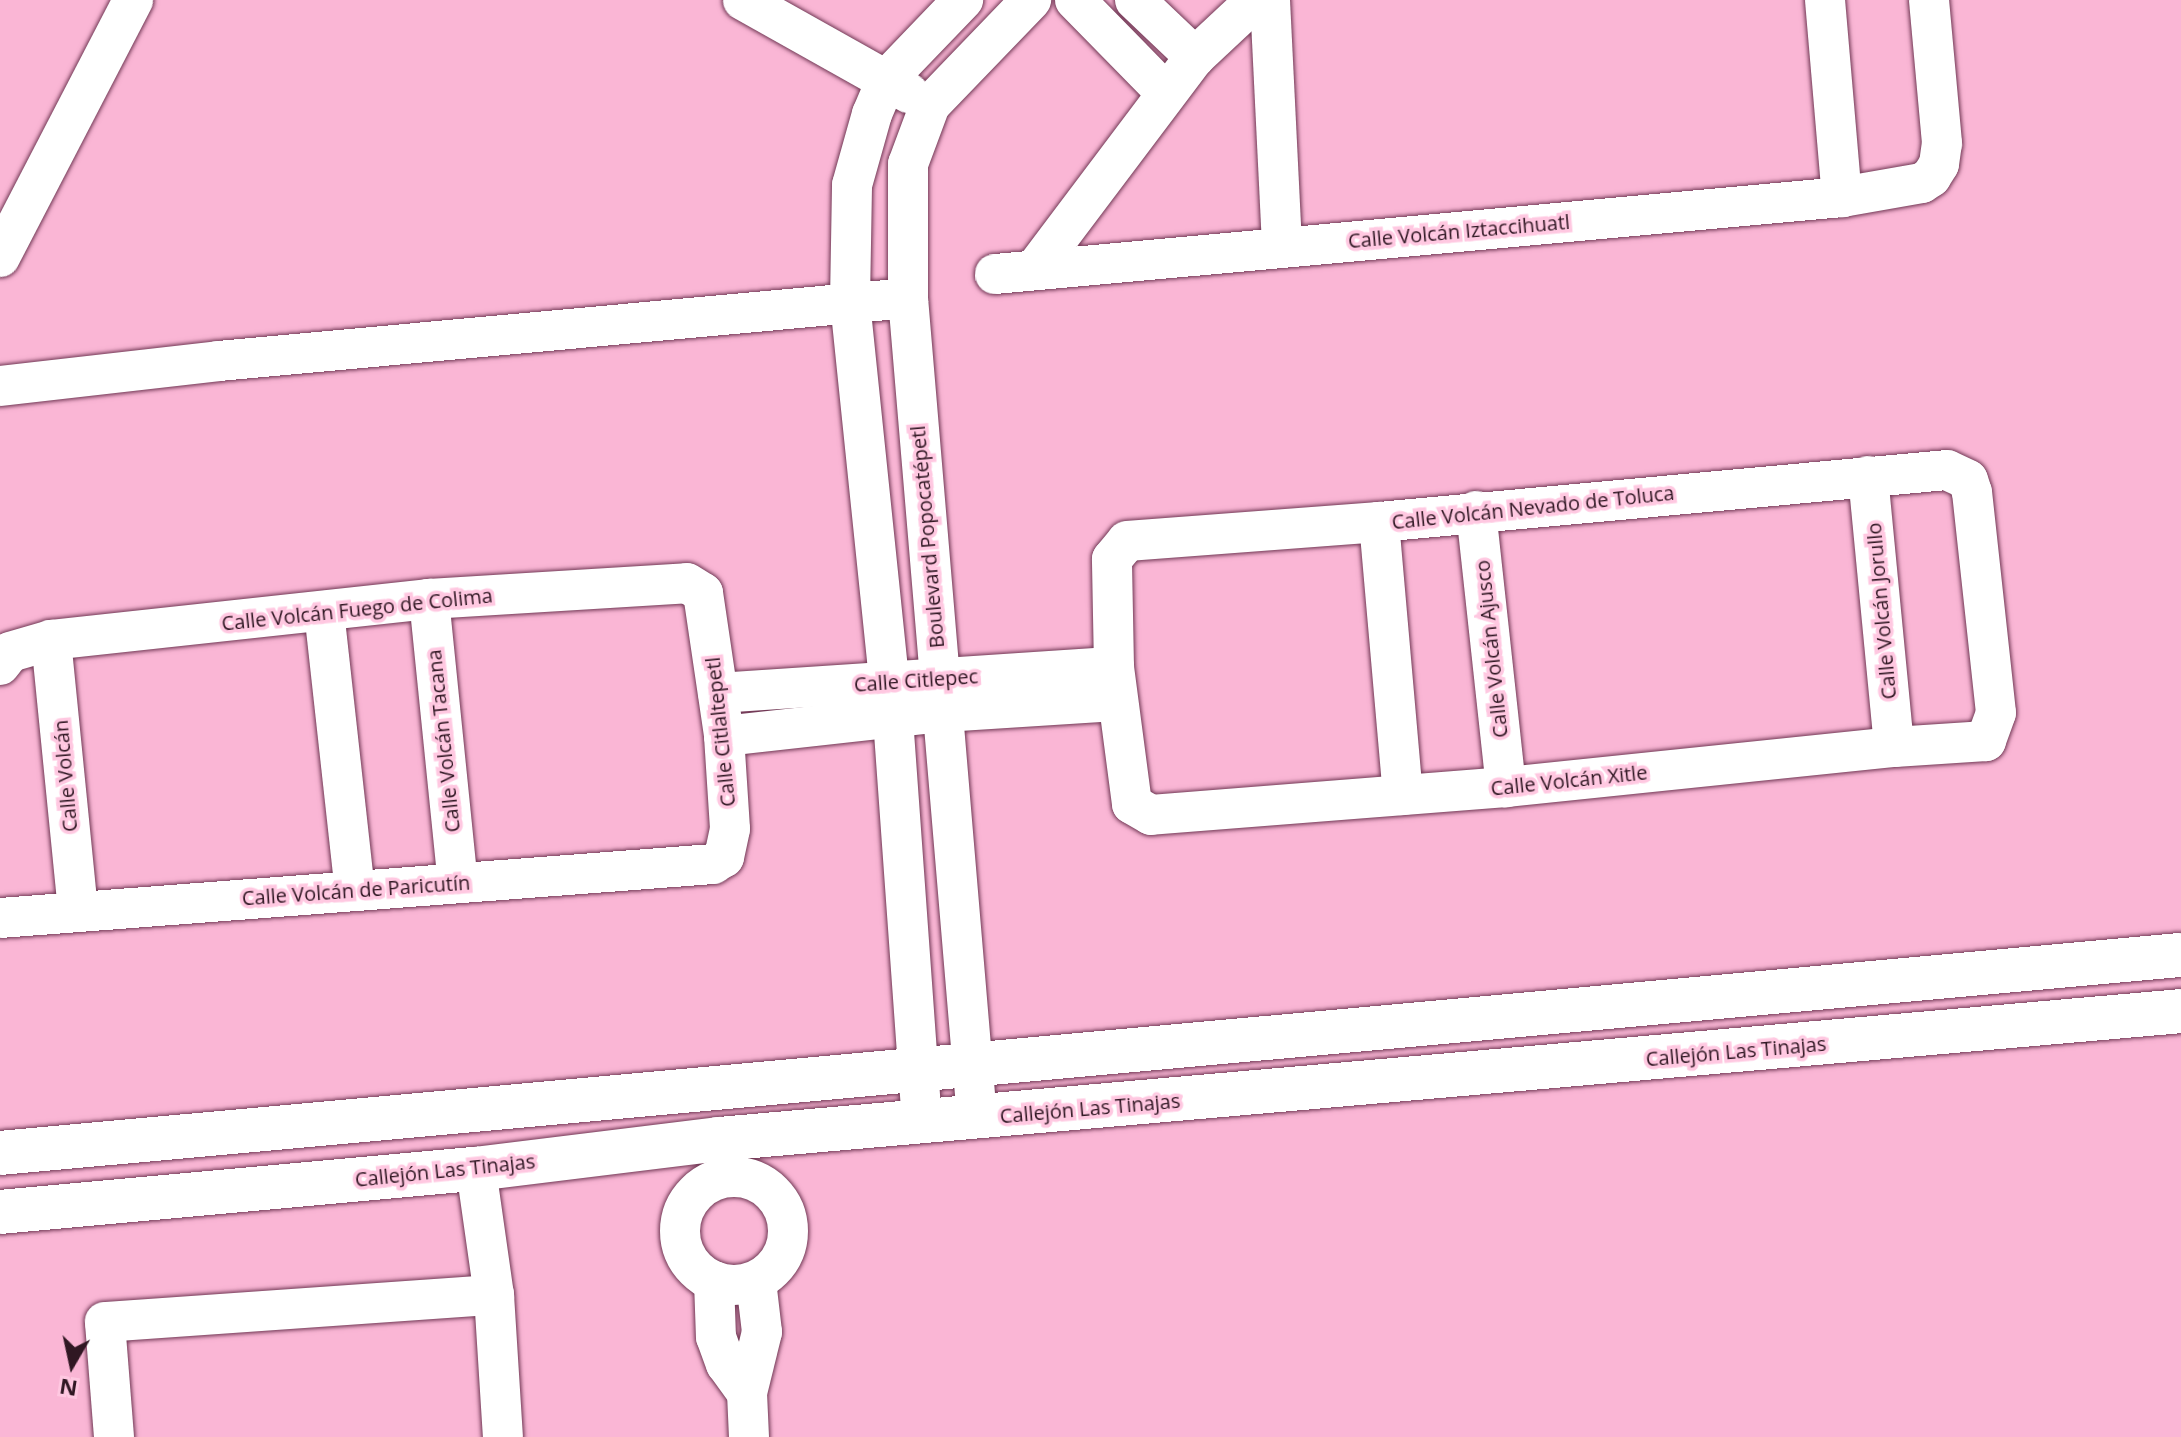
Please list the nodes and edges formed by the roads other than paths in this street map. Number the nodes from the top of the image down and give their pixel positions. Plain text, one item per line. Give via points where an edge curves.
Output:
1 (133, 0) edge
2 (743, 0) edge
3 (963, 0) edge
4 (1031, 0) edge
5 (1075, 0) edge
6 (1135, 0) edge
7 (1256, 0) edge
8 (1270, 0) edge
9 (1825, 0) edge
10 (1929, 0) edge
11 (1195, 57) junction
12 (887, 79) junction
13 (1166, 93) junction
14 (930, 105) junction
15 (1842, 197) junction
16 (1282, 247) junction
17 (0, 257) edge
18 (1035, 269) junction
19 (995, 274) dead end
20 (908, 298) junction
21 (850, 301) junction
22 (0, 386) edge
23 (1868, 476) junction
24 (1476, 511) junction
25 (1379, 522) junction
26 (703, 593) joint
27 (429, 599) junction
28 (324, 611) junction
29 (51, 640) junction
30 (5, 659) edge
31 (1115, 684) junction
32 (718, 693) junction
33 (941, 695) junction
34 (891, 700) junction
35 (724, 736) junction
36 (1986, 741) joint
37 (1894, 747) junction
38 (1506, 787) junction
39 (1403, 795) junction
40 (713, 864) joint
41 (458, 883) junction
42 (355, 890) junction
43 (78, 911) junction
44 (0, 918) edge
45 (2181, 955) edge
46 (2181, 1011) edge
47 (973, 1063) junction
48 (920, 1068) junction
49 (977, 1118) junction
50 (922, 1123) junction
51 (0, 1153) edge
52 (721, 1158) junction
53 (476, 1169) junction
54 (0, 1212) edge
55 (714, 1281) junction
56 (756, 1281) junction
57 (494, 1295) junction
58 (747, 1393) junction
59 (114, 1437) edge
60 (503, 1437) edge
61 (749, 1437) edge

1 - 17 street
2 - 12 street
3 - 12 street
4 - 14 street, Boulevard Popocatépetl
5 - 13 street
6 - 11 street
7 - 11 street
8 - 16 street
9 - 15 street
10 - 15 street, Calle Volcán Iztaccihuatl via 1942,143 1939,164 1922,183
11 - 13 street
12 - 14 street
12 - 21 street via 852,185
13 - 18 street
14 - 20 street, Boulevard Popocatépetl via 908,164
15 - 16 street, Calle Volcán Iztaccihuatl
16 - 18 street, Calle Volcán Iztaccihuatl
18 - 19 street, Calle Volcán Iztaccihuatl
20 - 21 street
20 - 33 street, Boulevard Popocatépetl
21 - 22 street
21 - 34 street
23 - 24 street, Calle Volcán Nevado de Toluca
23 - 36 street, Calle Volcán Nevado de Toluca via 1947,470 1962,476 1972,492 1996,713
23 - 37 street, Calle Volcán Jorullo
24 - 25 street, Calle Volcán Nevado de Toluca
24 - 38 street, Calle Volcán Ajusco
25 - 31 street, Calle Volcán Nevado de Toluca via 1136,538 1118,548 1112,559
25 - 39 street
26 - 27 street, Calle Volcán Fuego de Colima via 679,582
26 - 32 street, Calle Citlaltepetl
27 - 28 street, Calle Volcán Fuego de Colima
27 - 41 street, Calle Volcán Tacana
28 - 29 street, Calle Volcán Fuego de Colima
28 - 42 street
29 - 30 street, Calle Volcán Fuego de Colima
29 - 43 street, Calle Volcán
31 - 33 street, Calle Citlepec
31 - 39 street, Calle Volcán Xitle via 1132,804 1151,815
32 - 34 street, Calle Citlepec
32 - 35 street, Calle Citlaltepetl
33 - 34 street, Calle Citlepec
33 - 47 street, Boulevard Popocatépetl
34 - 35 street, Calle Citlepec
34 - 48 street
35 - 40 street, Calle Citlaltepetl via 729,844 724,857
36 - 37 street, Calle Volcán Xitle
37 - 38 street, Calle Volcán Xitle
38 - 39 street, Calle Volcán Xitle
40 - 41 street, Calle Volcán de Paricutín
41 - 42 street, Calle Volcán de Paricutín
42 - 43 street, Calle Volcán de Paricutín
43 - 44 street, Calle Volcán de Paricutín
45 - 47 main road
46 - 49 main road, Callejón Las Tinajas
47 - 48 main road
47 - 49 street, Boulevard Popocatépetl
48 - 50 street
48 - 51 main road
49 - 50 main road, Callejón Las Tinajas
50 - 52 main road, Callejón Las Tinajas
52 - 53 main road, Callejón Las Tinajas
52 - 55 street via 690,1198 679,1236 685,1255
52 - 56 street via 773,1192 787,1215 783,1256
53 - 54 main road, Callejón Las Tinajas
53 - 57 street
55 - 56 street
55 - 58 street via 716,1337 726,1364
56 - 58 street via 762,1332
57 - 59 street via 105,1322
57 - 60 street
58 - 61 street

